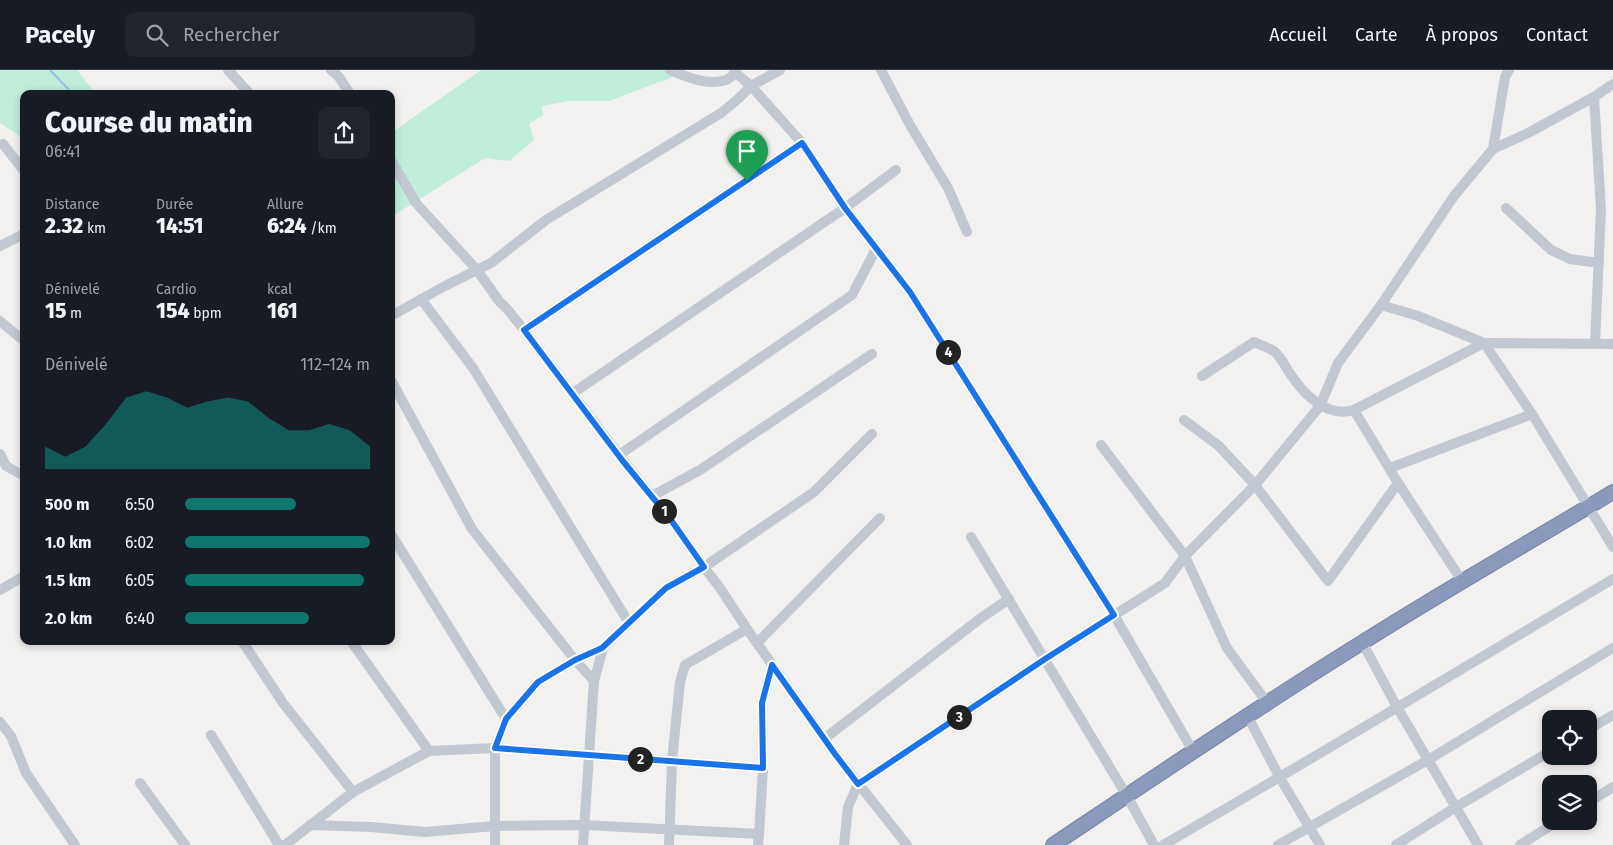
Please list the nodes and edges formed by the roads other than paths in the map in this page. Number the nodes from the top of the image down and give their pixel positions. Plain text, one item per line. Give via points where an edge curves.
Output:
1 (228, 70) edge
2 (331, 70) edge
3 (670, 70) edge
4 (780, 70) edge
5 (881, 70) edge
6 (1508, 70) edge
7 (735, 72) edge
8 (1613, 84) edge
9 (751, 86) junction
10 (246, 90) edge
11 (347, 90) edge
12 (1594, 97) junction
13 (802, 143) junction
14 (3, 144) dead end
15 (1492, 149) junction
16 (20, 166) edge
17 (395, 167) edge
18 (896, 170) dead end
19 (845, 208) junction
20 (1506, 208) dead end
21 (967, 232) dead end
22 (20, 236) edge
23 (0, 246) edge
24 (876, 249) junction
25 (1599, 263) junction
26 (477, 270) junction
27 (421, 299) junction
28 (1381, 305) junction
29 (395, 314) edge
30 (0, 321) edge
31 (524, 330) junction
32 (20, 338) edge
33 (1484, 343) junction
34 (1595, 343) junction
35 (1613, 344) edge
36 (872, 354) dead end
37 (1202, 376) dead end
38 (395, 387) edge
39 (573, 393) junction
40 (1320, 406) junction
41 (1354, 410) junction
42 (1532, 414) junction
43 (1184, 420) dead end
44 (872, 434) dead end
45 (1101, 445) dead end
46 (0, 454) edge
47 (619, 455) junction
48 (1390, 468) junction
49 (20, 474) edge
50 (1398, 483) junction
51 (1255, 485) junction
52 (1613, 492) edge
53 (652, 496) junction
54 (1590, 506) junction
55 (880, 518) dead end
56 (972, 537) dead end
57 (395, 540) edge
58 (1613, 547) edge
59 (1185, 556) junction
60 (704, 567) junction
61 (20, 578) edge
62 (1613, 579) edge
63 (1462, 581) junction
64 (0, 590) edge
65 (1009, 599) junction
66 (1114, 615) junction
67 (629, 623) junction
68 (747, 629) junction
69 (1362, 642) junction
70 (757, 643) junction
71 (245, 645) edge
72 (355, 645) edge
73 (602, 648) junction
74 (1613, 648) edge
75 (1045, 659) junction
76 (575, 660) junction
77 (772, 665) junction
78 (594, 682) junction
79 (1268, 704) junction
80 (1397, 707) junction
81 (1613, 715) edge
82 (1248, 717) junction
83 (506, 719) junction
84 (0, 722) edge
85 (1597, 724) edge
86 (210, 735) dead end
87 (824, 739) junction
88 (495, 748) junction
89 (429, 751) junction
90 (1193, 751) junction
91 (590, 756) junction
92 (1542, 756) edge
93 (1428, 760) junction
94 (672, 761) junction
95 (763, 768) junction
96 (1280, 778) junction
97 (140, 783) dead end
98 (858, 784) junction
99 (1613, 787) edge
100 (353, 792) junction
101 (1127, 796) junction
102 (1597, 797) edge
103 (1456, 807) junction
104 (584, 824) junction
105 (310, 825) junction
106 (495, 826) junction
107 (1309, 827) junction
108 (669, 829) junction
109 (1544, 830) edge
110 (759, 834) junction
111 (75, 845) edge
112 (185, 845) edge
113 (279, 845) edge
114 (285, 845) edge
115 (495, 845) edge
116 (583, 845) edge
117 (669, 845) edge
118 (758, 845) edge
119 (844, 845) edge
120 (907, 845) edge
121 (1053, 845) edge
122 (1154, 845) edge
123 (1163, 845) edge
124 (1278, 845) edge
125 (1320, 845) edge
126 (1396, 845) edge
127 (1478, 845) edge
128 (1520, 845) edge

1 - 10 street
2 - 11 street
3 - 7 street via 709,82 726,80
4 - 9 street
5 - 21 street via 948,188
6 - 15 street
7 - 9 street
8 - 12 street
9 - 13 street
9 - 26 street via 721,113 546,220 491,263
12 - 15 street
12 - 25 street via 1601,209
13 - 19 street
13 - 31 street
14 - 16 street
15 - 28 street via 1454,196
17 - 26 street via 416,203
18 - 19 street
19 - 24 street
19 - 39 street
20 - 25 street via 1551,250 1570,259
22 - 23 street
24 - 47 street via 852,295
24 - 66 street via 910,292
25 - 34 street
26 - 27 street
26 - 31 street
27 - 29 street
27 - 67 street via 473,368
28 - 33 street
28 - 40 street via 1338,363
30 - 32 street
31 - 39 street
33 - 34 street
33 - 41 street
33 - 42 street
34 - 35 street
36 - 53 street via 700,470
37 - 40 street via 1254,342 1275,352 1296,383
38 - 76 street via 472,529
39 - 47 street
40 - 41 street via 1345,413
40 - 51 street
41 - 48 street
42 - 48 street
42 - 54 street
43 - 51 street via 1218,446
44 - 60 street via 814,492
45 - 59 street
46 - 49 street via 6,466
47 - 53 street
48 - 50 street
50 - 51 street via 1328,581
50 - 63 street
51 - 59 street
52 - 54 highway
53 - 60 street
54 - 58 street
54 - 63 highway
55 - 70 street
56 - 65 street
57 - 83 street
59 - 66 street via 1165,583
59 - 79 street via 1227,648
60 - 67 street via 666,588
60 - 68 street
61 - 64 street
62 - 80 street
63 - 69 highway
65 - 75 street
65 - 87 street
66 - 75 street
66 - 90 street
67 - 73 street
68 - 70 street
68 - 94 street via 685,665 680,682
69 - 79 highway
69 - 80 street
70 - 77 street
71 - 100 street via 283,703
72 - 89 street
73 - 76 street
73 - 78 street
74 - 93 street
75 - 98 street
75 - 101 street
76 - 78 street
76 - 83 street via 538,682
77 - 87 street
77 - 95 street via 762,703
78 - 91 street
79 - 82 highway
80 - 93 street
80 - 96 street
81 - 85 street
82 - 90 highway
82 - 96 street
83 - 88 street
84 - 111 street via 11,736 26,773
86 - 113 street
87 - 98 street
88 - 89 street
88 - 91 street
88 - 106 street
89 - 100 street
90 - 101 highway
91 - 94 street
91 - 104 street
92 - 103 street
93 - 103 street
93 - 107 street
94 - 95 street
94 - 108 street
95 - 110 street
96 - 107 street
96 - 123 street
97 - 112 street
98 - 119 street via 848,807
98 - 120 street
99 - 102 street
100 - 105 street
101 - 121 highway
101 - 122 street
103 - 126 street
103 - 127 street
104 - 106 street
104 - 108 street
104 - 116 street
105 - 106 street via 425,832
105 - 114 street
106 - 115 street
107 - 124 street
107 - 125 street
108 - 110 street
108 - 117 street
109 - 128 street
110 - 118 street

